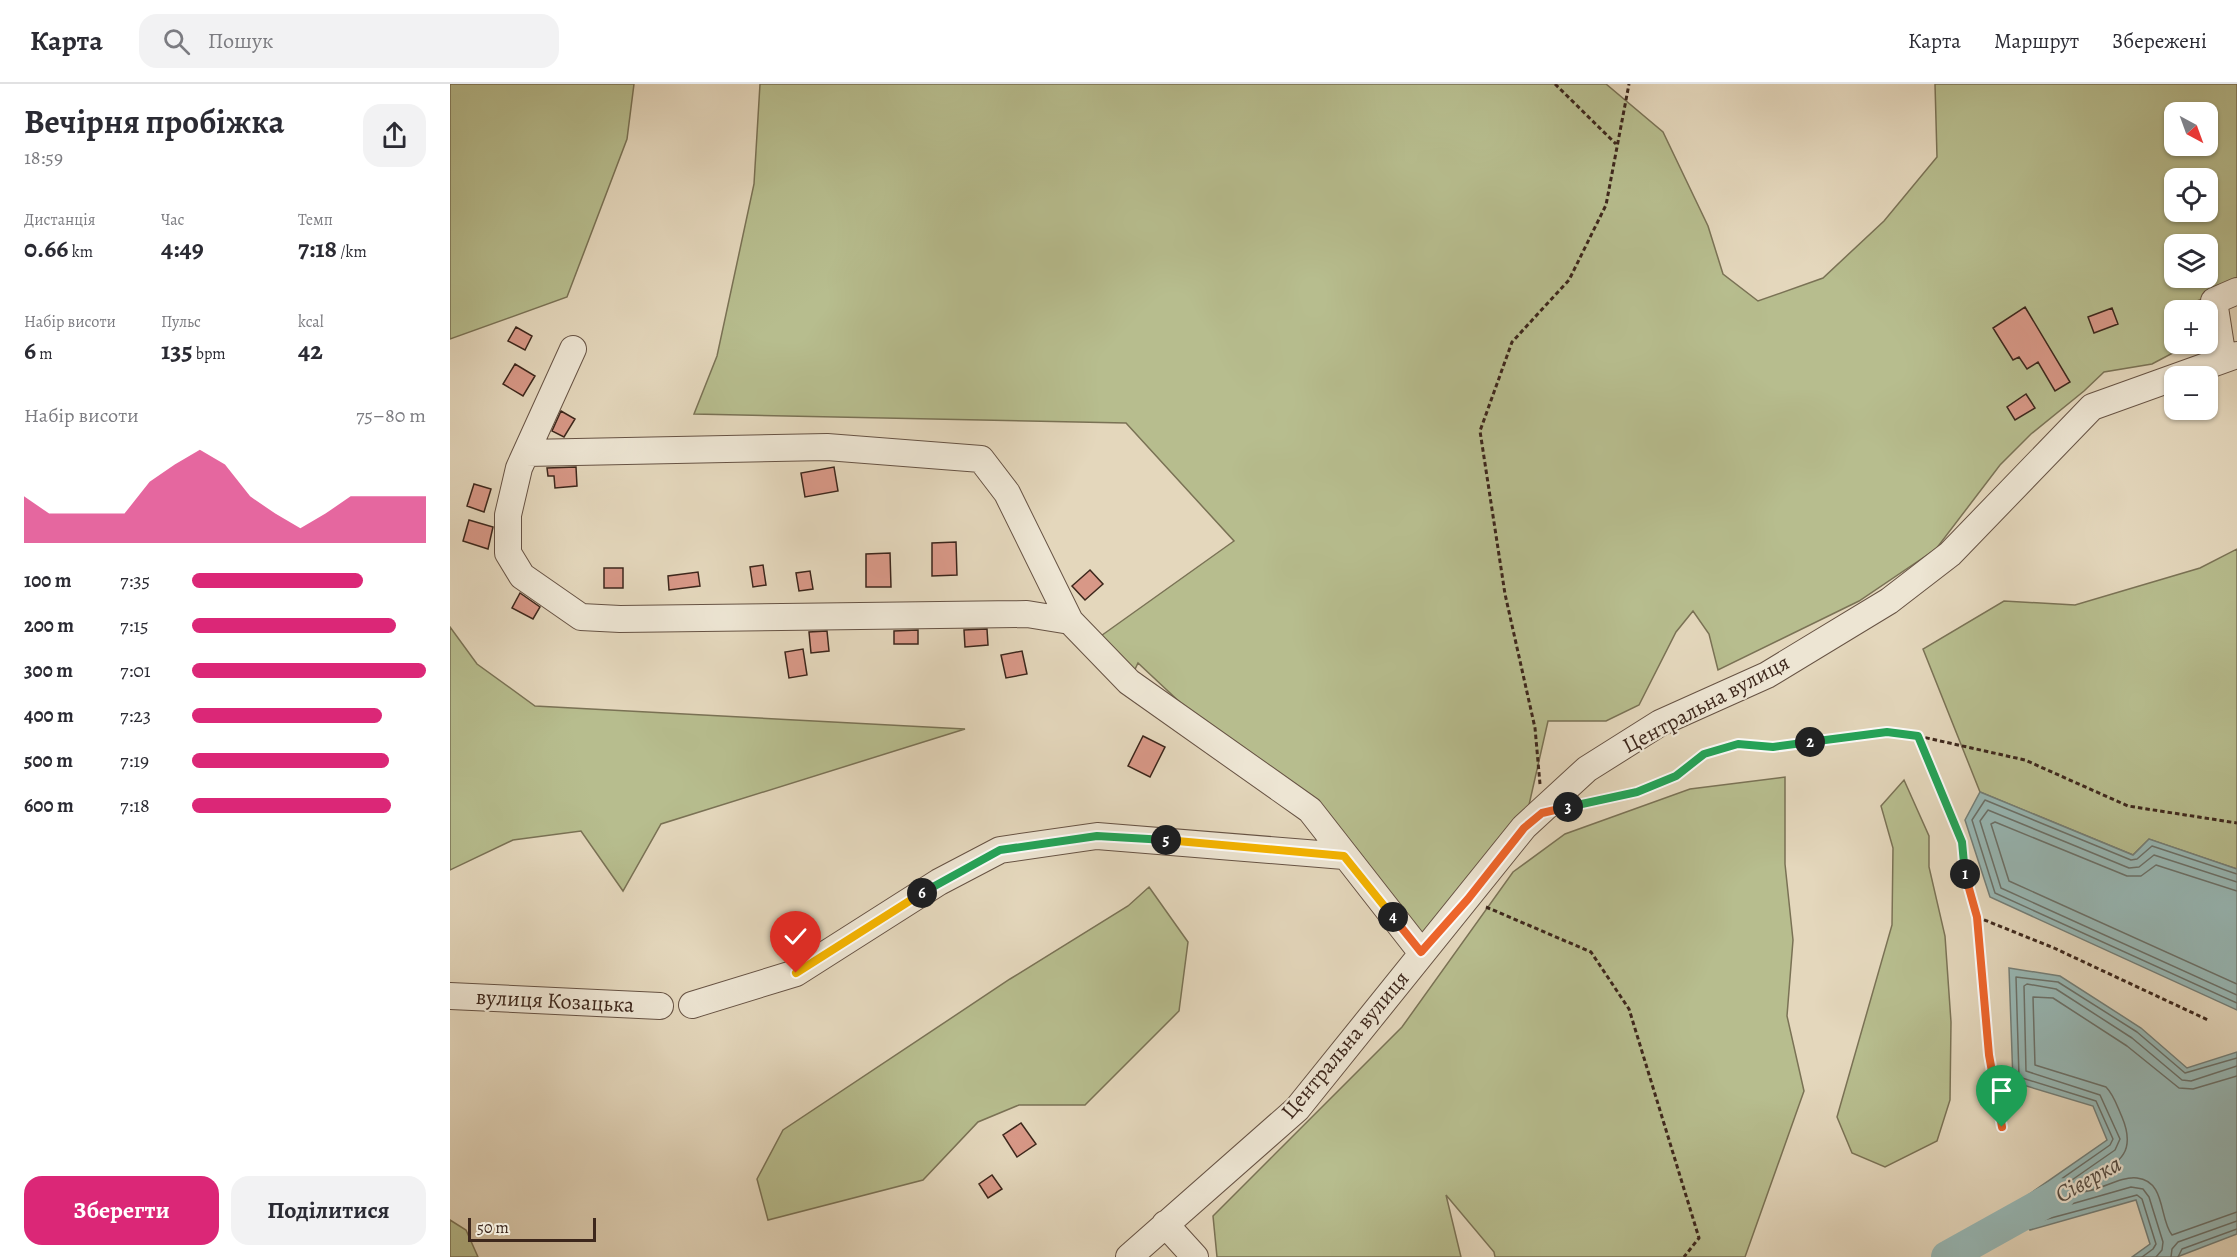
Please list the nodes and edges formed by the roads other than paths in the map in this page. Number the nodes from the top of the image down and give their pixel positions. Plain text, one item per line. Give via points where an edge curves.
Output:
1 (2237, 291) edge
2 (573, 349) dead end
3 (2230, 357) edge
4 (526, 453) junction
5 (1070, 621) junction
6 (1344, 856) junction
7 (1421, 952) junction
8 (450, 996) edge
9 (692, 1005) dead end
10 (660, 1006) dead end
11 (1165, 1224) junction
12 (1129, 1257) edge
13 (1195, 1257) edge

1 - 3 street via 2214,301
2 - 4 street
3 - 7 street, Центральна вулиця via 2092,407 1950,554 1889,601 1767,675 1660,723 1587,769 1524,828
4 - 5 street via 827,447 981,459 1006,493
4 - 5 street via 508,515 508,553 522,576 581,617 1016,614
5 - 6 street via 1129,682 1310,810
6 - 7 street
6 - 9 street via 1097,836 1000,850 939,882 796,973
7 - 11 street, Центральна вулиця via 1297,1109
8 - 10 street, вулиця Козацька
11 - 12 street, Центральна вулиця
11 - 13 street

